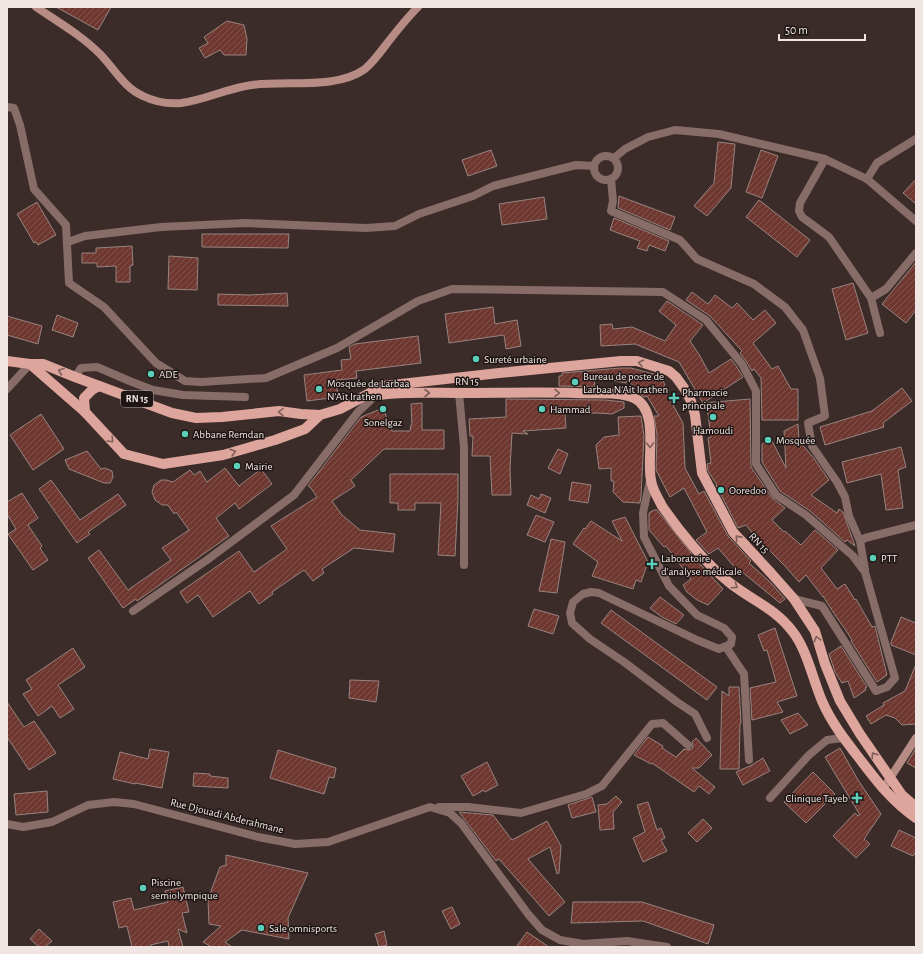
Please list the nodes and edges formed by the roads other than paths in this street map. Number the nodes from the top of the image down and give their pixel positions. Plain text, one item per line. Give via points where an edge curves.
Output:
1 (36, 7) edge
2 (418, 7) edge
3 (7, 107) edge
4 (916, 139) edge
5 (614, 158) junction
6 (825, 159) junction
7 (594, 166) junction
8 (611, 179) junction
9 (867, 179) junction
10 (916, 221) edge
11 (68, 242) junction
12 (916, 253) edge
13 (871, 298) junction
14 (880, 333) dead end
15 (7, 361) edge
16 (30, 364) junction
17 (75, 378) junction
18 (185, 381) junction
19 (99, 386) junction
20 (7, 389) edge
21 (459, 393) junction
22 (183, 395) junction
23 (376, 395) junction
24 (245, 397) dead end
25 (360, 398) junction
26 (85, 412) junction
27 (320, 415) junction
28 (650, 480) junction
29 (916, 525) edge
30 (860, 541) junction
31 (464, 564) dead end
32 (865, 572) junction
33 (794, 600) junction
34 (133, 611) dead end
35 (726, 647) junction
36 (707, 738) dead end
37 (843, 738) junction
38 (916, 738) edge
39 (688, 745) dead end
40 (750, 760) dead end
41 (890, 778) junction
42 (883, 789) junction
43 (770, 798) dead end
44 (430, 807) junction
45 (916, 807) edge
46 (916, 818) edge
47 (7, 824) edge
48 (668, 947) edge

1 - 2 main road via 100,54 126,84 141,96 156,102 181,103 252,85 323,83 345,78 364,69
3 - 11 street via 14,108 18,119 34,189 66,225
4 - 9 street via 878,163
5 - 6 street via 648,137 675,130 719,134
5 - 7 street via 600,157
5 - 8 street via 619,170
6 - 9 street
6 - 13 street via 800,203 799,211 829,238
7 - 8 street via 599,178
7 - 11 street via 576,165 493,186 473,196 419,214 395,226 366,228 245,223 161,227 86,236
8 - 30 street via 611,211 680,240 697,259 754,284 784,307 803,330 820,378 825,416 808,423 812,446 845,497 849,516
9 - 10 street
11 - 18 street via 69,283 104,307 156,364
12 - 13 street via 886,290
13 - 14 street
15 - 16 main road, RN 15
17 -> 16 main road, RN 15 via 43,364
16 - 20 street
16 - 26 main road, RN 15
17 - 19 main road, RN 15
17 - 22 street via 81,368 98,367 153,390
18 - 22 street
18 - 32 street via 266,378 337,348 418,301 452,289 663,292 706,320 742,364 756,391 756,464 776,495 806,515 853,556
19 - 26 main road via 84,398
27 -> 19 main road, RN 15 via 279,411 196,418 172,413
23 -> 21 main road, RN 15
21 -> 28 main road, RN 15 via 610,394 635,398 648,415
21 - 31 street via 464,447
22 - 24 street
23 - 25 main road, RN 15
23 - 34 street via 358,412 294,495
25 - 27 main road, RN 15
33 -> 25 main road, RN 15 via 729,526 702,473 691,401 676,377 669,371 637,361 605,363 383,386
26 -> 27 main road, RN 15 via 124,454 163,464 224,455 275,440 305,429
28 - 35 street via 643,513 644,537 669,586 697,615 724,628 732,637 732,644
28 -> 37 main road, RN 15 via 663,506 687,539 717,572 770,608 795,634 822,701
29 - 30 street
30 - 32 street
32 - 33 street via 895,678 887,687 876,691 822,606
41 -> 33 main road, RN 15 via 840,701 815,631
35 - 36 street via 719,649 697,640 599,593 583,594 573,602 570,613 572,623 590,639 695,714
35 - 40 street via 744,674
37 - 42 main road, RN 15
37 - 43 street via 828,740 809,755
38 - 41 main road
39 - 44 street, Rue Djouadi Abderahmane via 663,723 652,724 602,786 586,794 521,813 468,807
41 - 42 main road
41 - 45 main road, RN 15 via 902,795
42 - 46 main road, RN 15
44 - 47 street, Rue Djouadi Abderahmane via 328,842 295,844 258,837 134,804 114,802 88,805 52,822 23,827
44 - 48 street via 450,813 461,823 542,930 560,940 584,944 627,941

